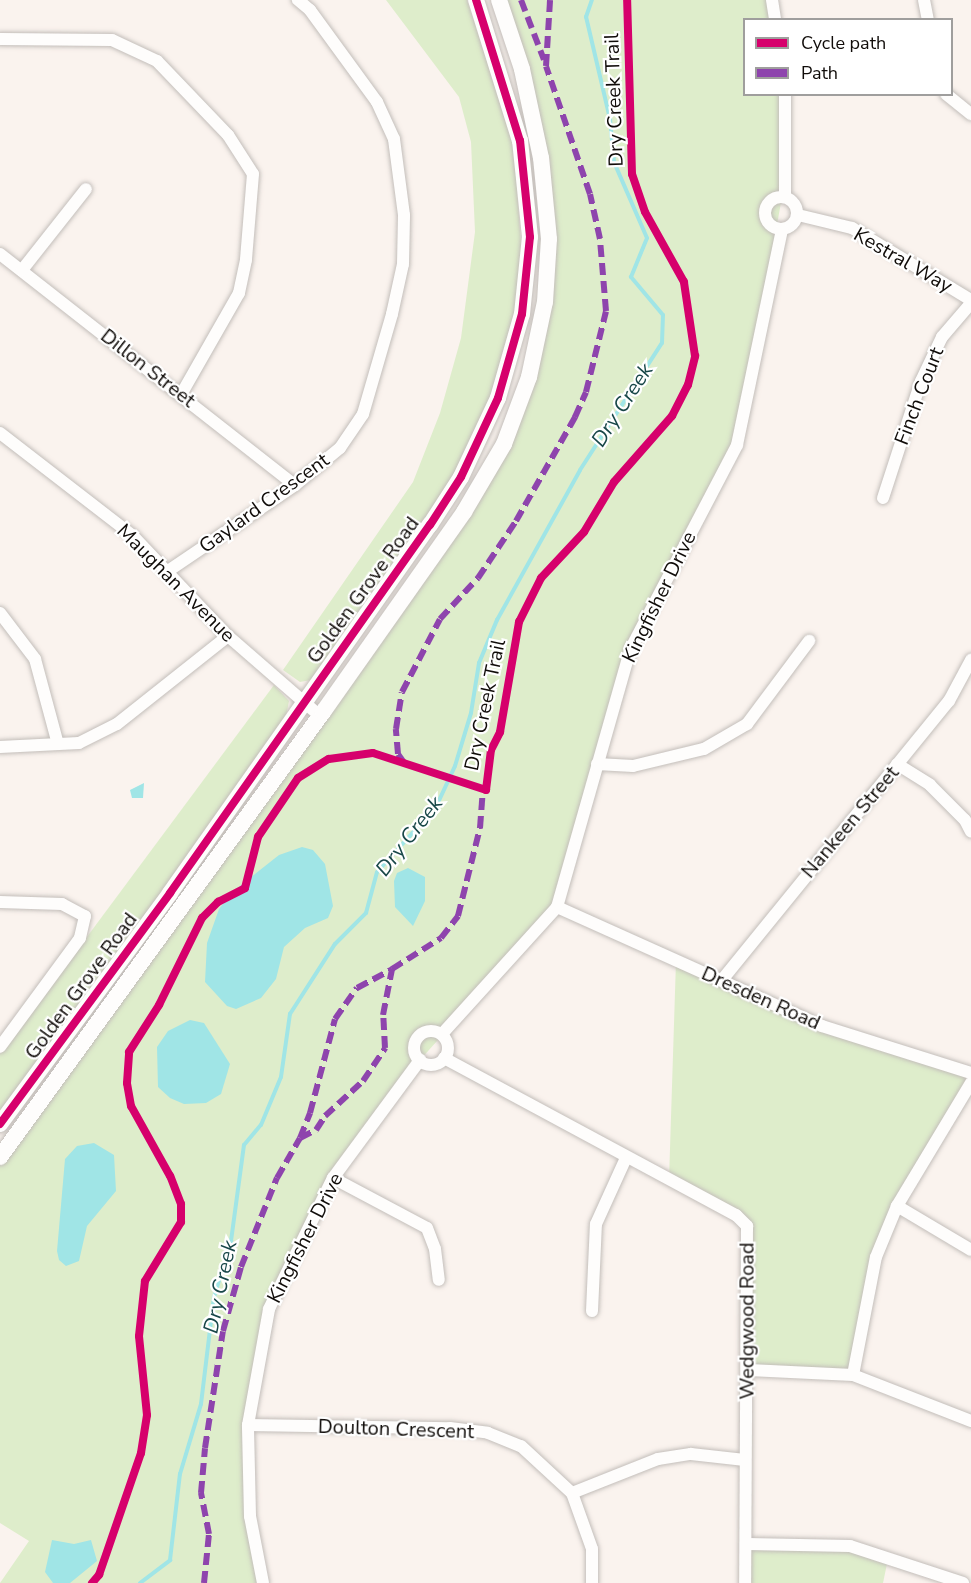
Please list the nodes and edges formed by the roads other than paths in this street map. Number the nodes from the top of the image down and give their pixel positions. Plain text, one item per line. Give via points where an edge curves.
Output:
1 (298, 0) edge
2 (476, 0) edge
3 (499, 0) edge
4 (772, 0) edge
5 (924, 0) edge
6 (775, 18) edge
7 (928, 18) edge
8 (0, 39) edge
9 (785, 96) edge
10 (948, 96) edge
11 (971, 114) edge
12 (86, 189) dead end
13 (785, 197) junction
14 (798, 215) junction
15 (782, 230) junction
16 (0, 254) edge
17 (22, 270) junction
18 (971, 302) edge
19 (182, 393) junction
20 (0, 433) edge
21 (294, 484) junction
22 (884, 498) dead end
23 (168, 571) junction
24 (0, 613) edge
25 (228, 636) junction
26 (809, 641) dead end
27 (971, 660) edge
28 (303, 702) junction
29 (320, 716) junction
30 (58, 744) junction
31 (0, 747) edge
32 (597, 764) junction
33 (897, 764) junction
34 (971, 832) edge
35 (0, 902) edge
36 (557, 907) junction
37 (722, 980) junction
38 (442, 1034) junction
39 (0, 1047) edge
40 (444, 1059) junction
41 (420, 1060) junction
42 (971, 1072) edge
43 (971, 1083) edge
44 (0, 1124) edge
45 (0, 1157) edge
46 (626, 1158) junction
47 (333, 1178) junction
48 (897, 1206) junction
49 (971, 1250) edge
50 (439, 1280) dead end
51 (592, 1311) dead end
52 (749, 1370) junction
53 (853, 1375) junction
54 (971, 1421) edge
55 (249, 1425) junction
56 (745, 1460) junction
57 (572, 1493) junction
58 (748, 1544) junction
59 (263, 1583) edge
60 (592, 1583) edge
61 (745, 1583) edge
62 (963, 1583) edge

1 - 21 street, Gaylard Crescent via 310,10 377,102 394,139 404,215 403,264 363,414 340,448
2 - 28 main road, Golden Grove Road via 520,141 530,237 522,314 498,398 461,477
3 - 29 main road, Golden Grove Road via 522,69 546,193 549,239 545,302 528,377 504,444 464,512
4 - 6 street
5 - 7 street
8 - 19 street via 111,40 158,61 228,135 253,174 246,260 238,293
9 - 13 street
10 - 11 street
12 - 17 street
13 - 14 street via 794,202
13 - 15 street via 770,201 764,212 769,224
14 - 15 street via 792,226
14 - 18 street, Kestral Way via 852,228
15 - 32 street, Kingfisher Drive via 737,445 631,648
16 - 17 street, Dillon Street
17 - 19 street, Dillon Street
18 - 22 street, Finch Court via 942,337 921,381
19 - 21 street, Dillon Street
20 - 23 street, Maughan Avenue via 132,535
21 - 23 street, Gaylard Crescent
23 - 25 street, Maughan Avenue
24 - 30 street via 35,658
25 - 28 street, Maughan Avenue
25 - 30 street via 117,724 79,743
26 - 32 street via 763,706 738,729 704,749 633,766
27 - 33 street, Nankeen Street via 949,701
28 - 29 street, Maughan Avenue
28 - 44 main road, Golden Grove Road
29 - 45 main road, Golden Grove Road
30 - 31 street
32 - 36 street, Kingfisher Drive
33 - 34 street via 930,785 965,820
33 - 37 street, Nankeen Street
35 - 39 street via 62,904 85,916 80,938
36 - 37 street, Dresden Road
36 - 38 street, Kingfisher Drive
37 - 42 street, Dresden Road via 822,1026
38 - 40 street via 448,1048
38 - 41 street via 425,1031 416,1039 414,1050
40 - 41 street via 435,1064
40 - 46 street, Wedgwood Road
41 - 47 street, Kingfisher Drive
43 - 48 street
46 - 51 street via 596,1224
46 - 52 street, Wedgwood Road via 736,1215 747,1226
47 - 50 street via 427,1228 435,1249
47 - 55 street, Kingfisher Drive via 269,1309
48 - 49 street
48 - 53 street via 876,1257
52 - 53 street
52 - 56 street, Wedgwood Road
53 - 54 street
55 - 57 street, Doulton Crescent via 450,1428 488,1433 521,1446
55 - 59 street, Kingfisher Drive via 250,1516
56 - 57 street via 691,1454 658,1459
56 - 58 street, Wedgwood Road
57 - 60 street, Doulton Crescent via 592,1549
58 - 61 street, Wedgwood Road
58 - 62 street via 850,1546

